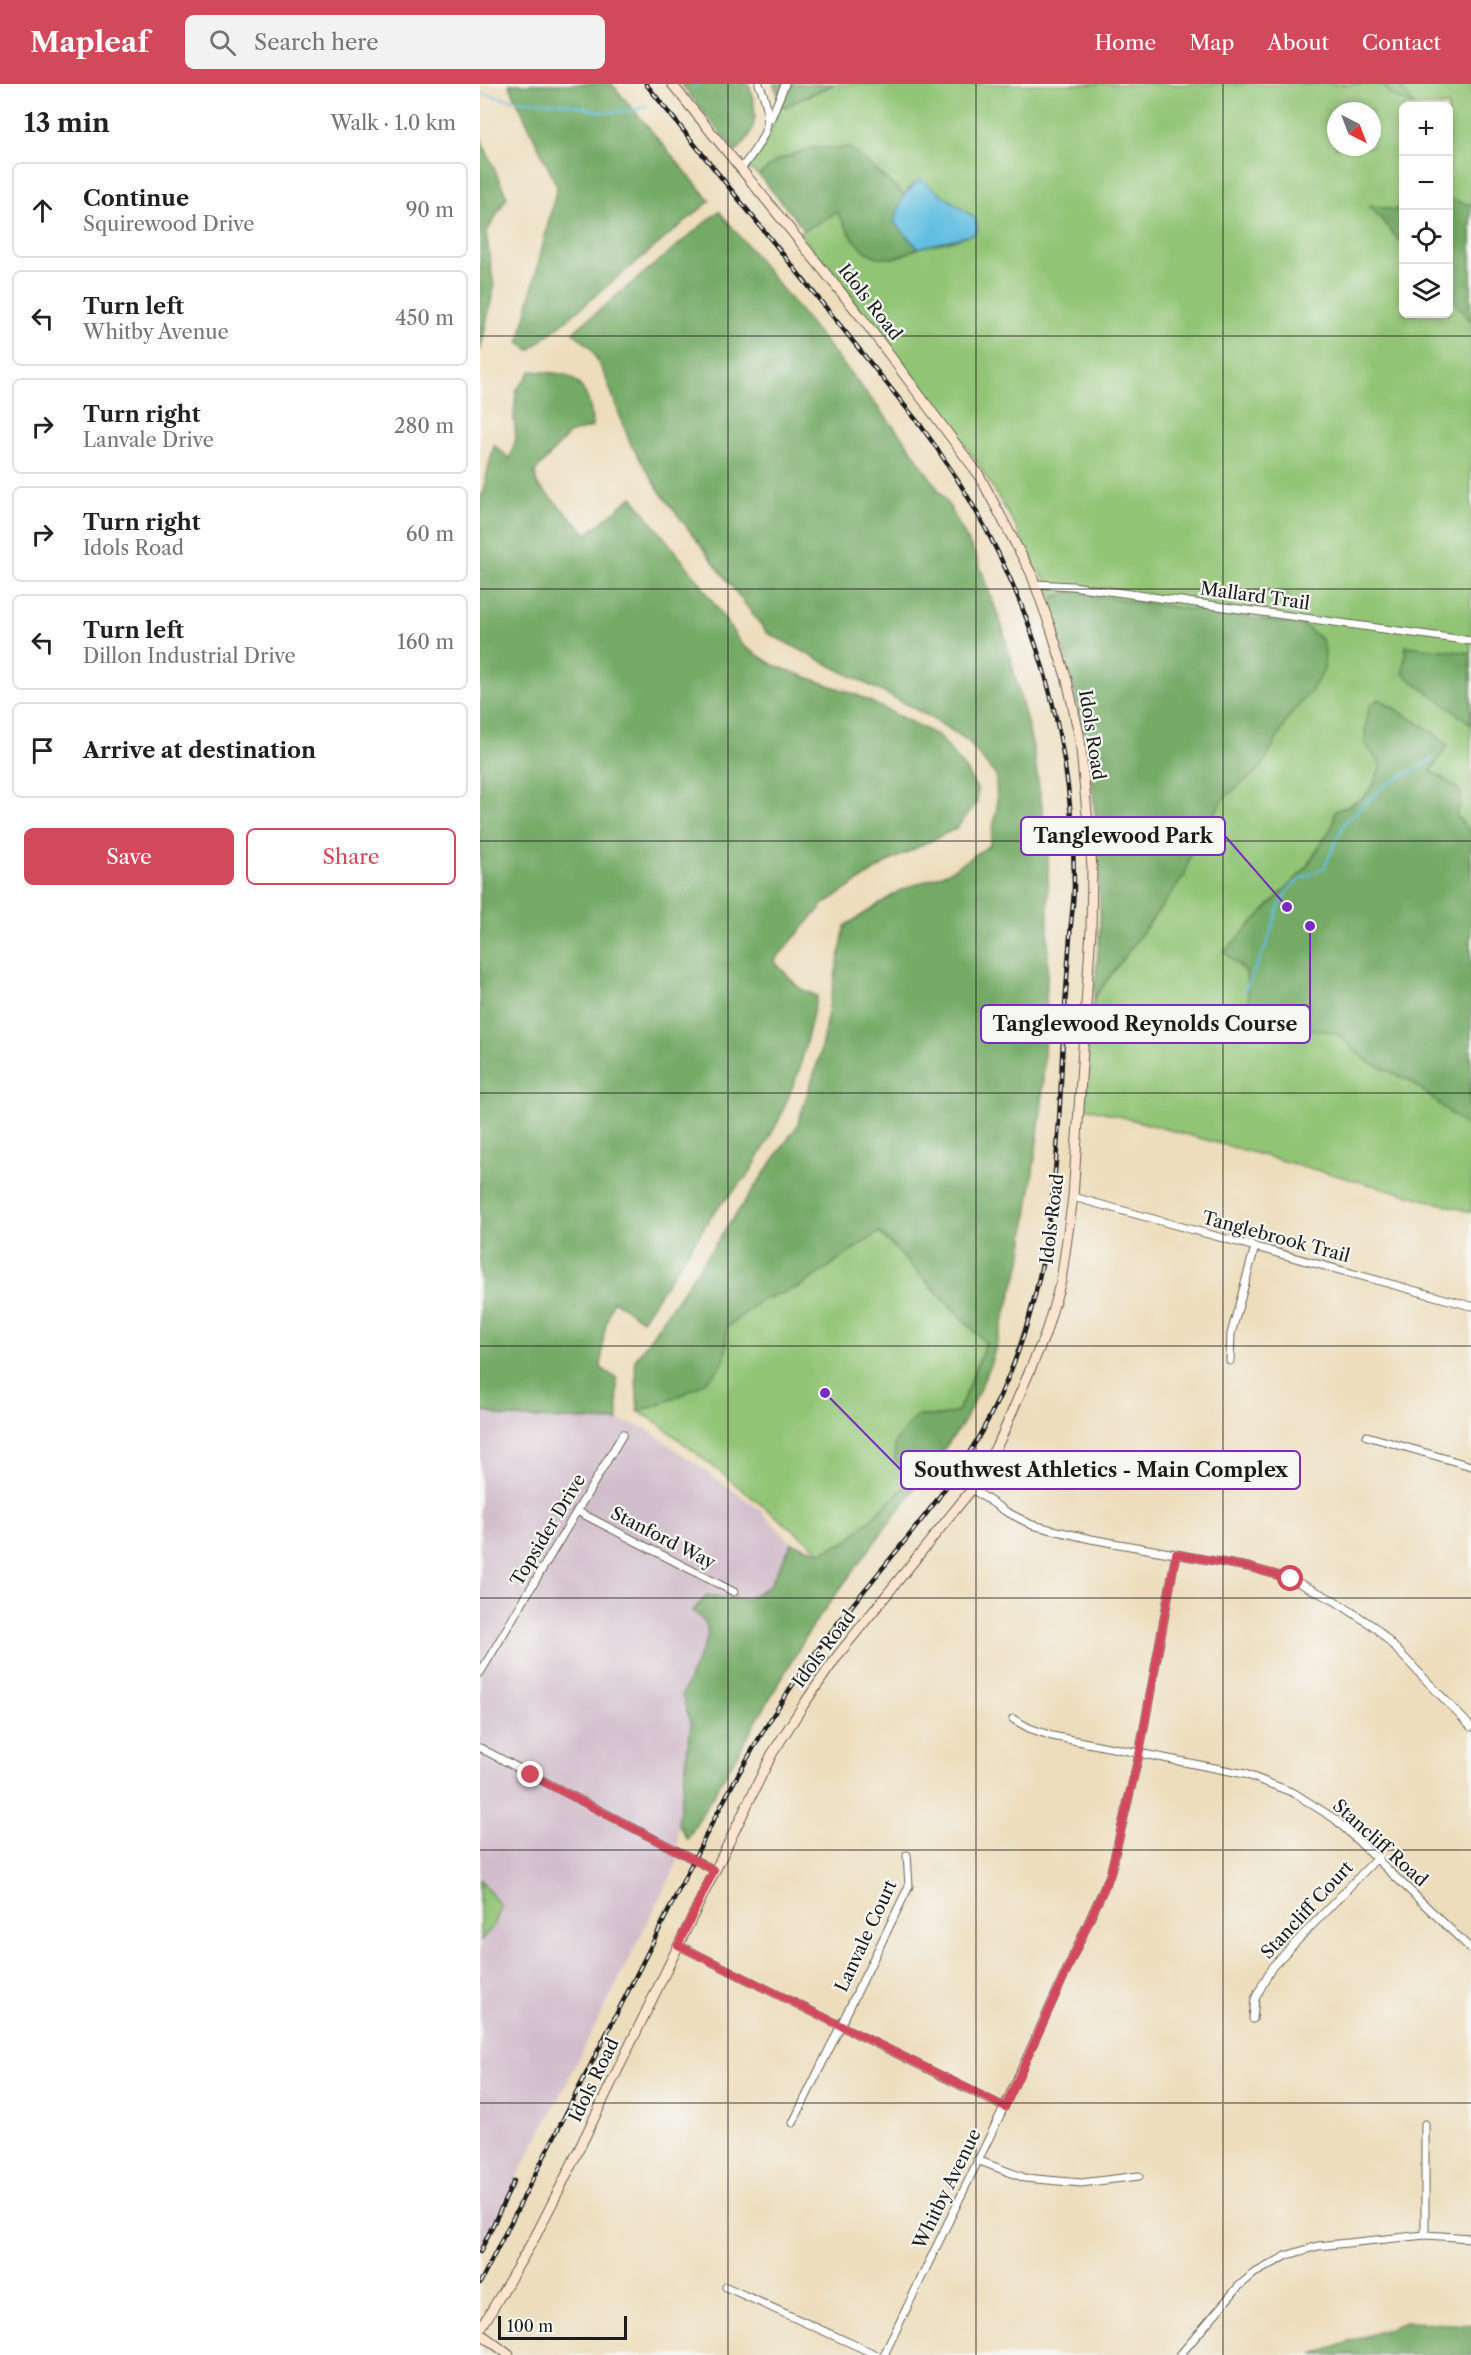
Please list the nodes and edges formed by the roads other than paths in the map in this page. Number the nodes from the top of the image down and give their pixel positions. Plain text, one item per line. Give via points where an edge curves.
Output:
1 (672, 84) edge
2 (759, 84) edge
3 (785, 84) edge
4 (768, 126) junction
5 (742, 168) junction
6 (1035, 584) junction
7 (1471, 641) edge
8 (1073, 1197) junction
9 (1256, 1247) junction
10 (1471, 1306) edge
11 (1230, 1361) dead end
12 (623, 1434) dead end
13 (1367, 1436) dead end
14 (1471, 1466) edge
15 (972, 1489) junction
16 (577, 1511) junction
17 (1176, 1554) junction
18 (734, 1592) dead end
19 (480, 1673) edge
20 (1013, 1719) dead end
21 (1470, 1725) edge
22 (480, 1748) edge
23 (1139, 1755) junction
24 (907, 1855) dead end
25 (1378, 1857) junction
26 (714, 1870) junction
27 (678, 1945) junction
28 (1471, 1949) edge
29 (1252, 2019) dead end
30 (840, 2025) junction
31 (1005, 2107) junction
32 (793, 2123) dead end
33 (1425, 2124) dead end
34 (977, 2160) junction
35 (1139, 2176) dead end
36 (1425, 2235) junction
37 (1471, 2238) edge
38 (726, 2287) dead end
39 (480, 2331) edge
40 (509, 2355) edge
41 (877, 2355) edge
42 (884, 2355) edge
43 (1180, 2355) edge

1 - 5 street, Idols Road
2 - 4 street via 768,106
3 - 4 street
4 - 5 street
5 - 6 street, Idols Road via 862,318 979,475
6 - 7 street, Mallard Trail
6 - 8 street, Idols Road via 1067,680 1080,739 1092,867
8 - 9 street, Tanglebrook Trail
8 - 15 street, Idols Road via 1060,1281 1045,1335 1001,1438
9 - 10 street, Tanglebrook Trail
9 - 11 street via 1231,1334
12 - 16 street, Topsider Drive
13 - 14 street
15 - 17 street via 1032,1525
15 - 26 street, Idols Road via 838,1655 804,1704 772,1754
16 - 18 street, Stanford Way
16 - 19 street, Topsider Drive
17 - 21 street via 1291,1579 1335,1601 1376,1628
17 - 23 street, Whitby Avenue
20 - 23 street, Stancliff Road via 1052,1736
22 - 26 street
23 - 25 street, Stancliff Road via 1245,1774 1294,1793 1335,1819
23 - 31 street, Whitby Avenue via 1110,1875
24 - 30 street, Lanvale Court via 909,1886
25 - 28 street, Stancliff Road
25 - 29 street, Stancliff Court via 1272,1967 1255,1999
26 - 27 street, Idols Road
27 - 30 street
27 - 39 street, Idols Road via 549,2209
30 - 31 street
30 - 32 street, Lanvale Court
31 - 34 street, Whitby Avenue
33 - 36 street
34 - 35 street via 1025,2178 1081,2183
34 - 42 street, Whitby Avenue
36 - 37 street
36 - 43 street via 1318,2246 1270,2264 1238,2287
38 - 41 street
39 - 40 street

